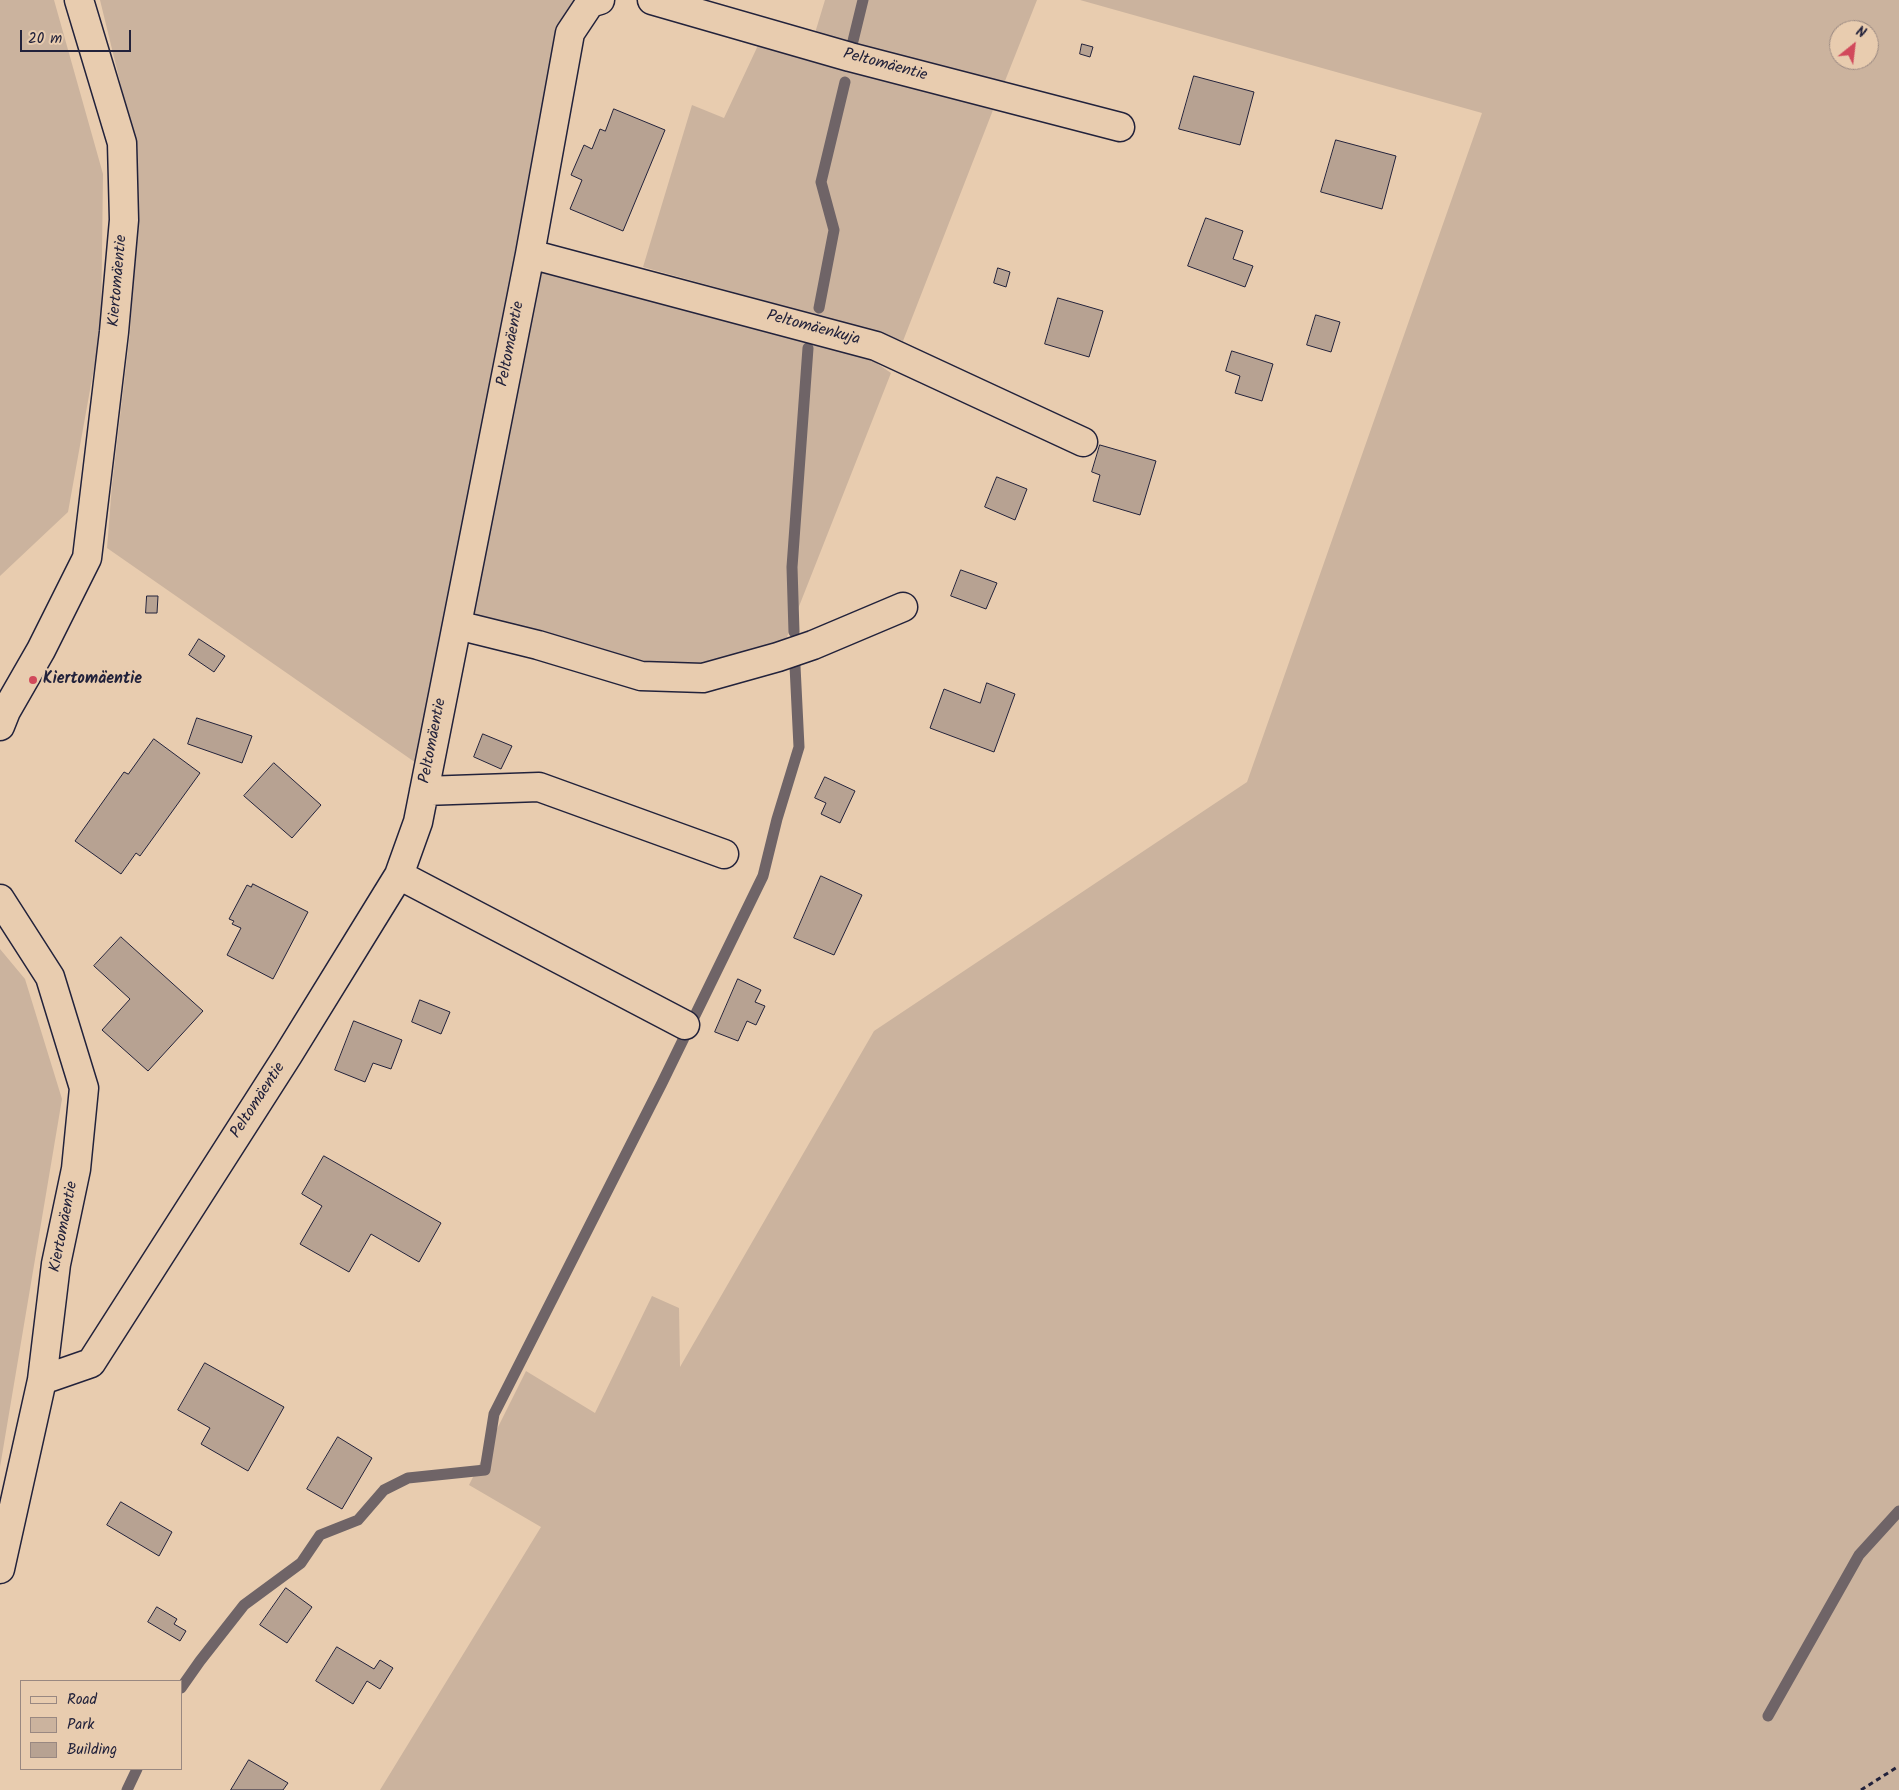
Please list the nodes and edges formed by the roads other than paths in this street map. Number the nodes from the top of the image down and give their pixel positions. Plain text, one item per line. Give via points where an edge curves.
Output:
1 (79, 0) edge
2 (600, 0) edge
3 (652, 0) edge
4 (1120, 127) dead end
5 (530, 254) junction
6 (1083, 442) dead end
7 (903, 607) dead end
8 (457, 625) junction
9 (0, 726) edge
10 (424, 791) junction
11 (724, 854) dead end
12 (399, 875) junction
13 (0, 899) edge
14 (684, 1025) dead end
15 (42, 1380) junction
16 (0, 1569) edge

1 - 9 street, Kiertomäentie via 122,143 124,220 114,332 87,558
2 - 5 street, Peltomäentie via 590,3 570,33
3 - 4 street, Peltomäentie via 850,57
5 - 6 street, Peltomäenkuja via 876,346
5 - 8 street, Peltomäentie
7 - 8 street via 804,648 703,678 641,676
8 - 10 street, Peltomäentie
10 - 11 street via 539,787
10 - 12 street, Peltomäentie via 418,822
12 - 14 street
12 - 15 street, Peltomäentie via 91,1363
13 - 15 street, Kiertomäentie via 50,977 84,1088 76,1169 56,1264
15 - 16 street, Kiertomäentie

